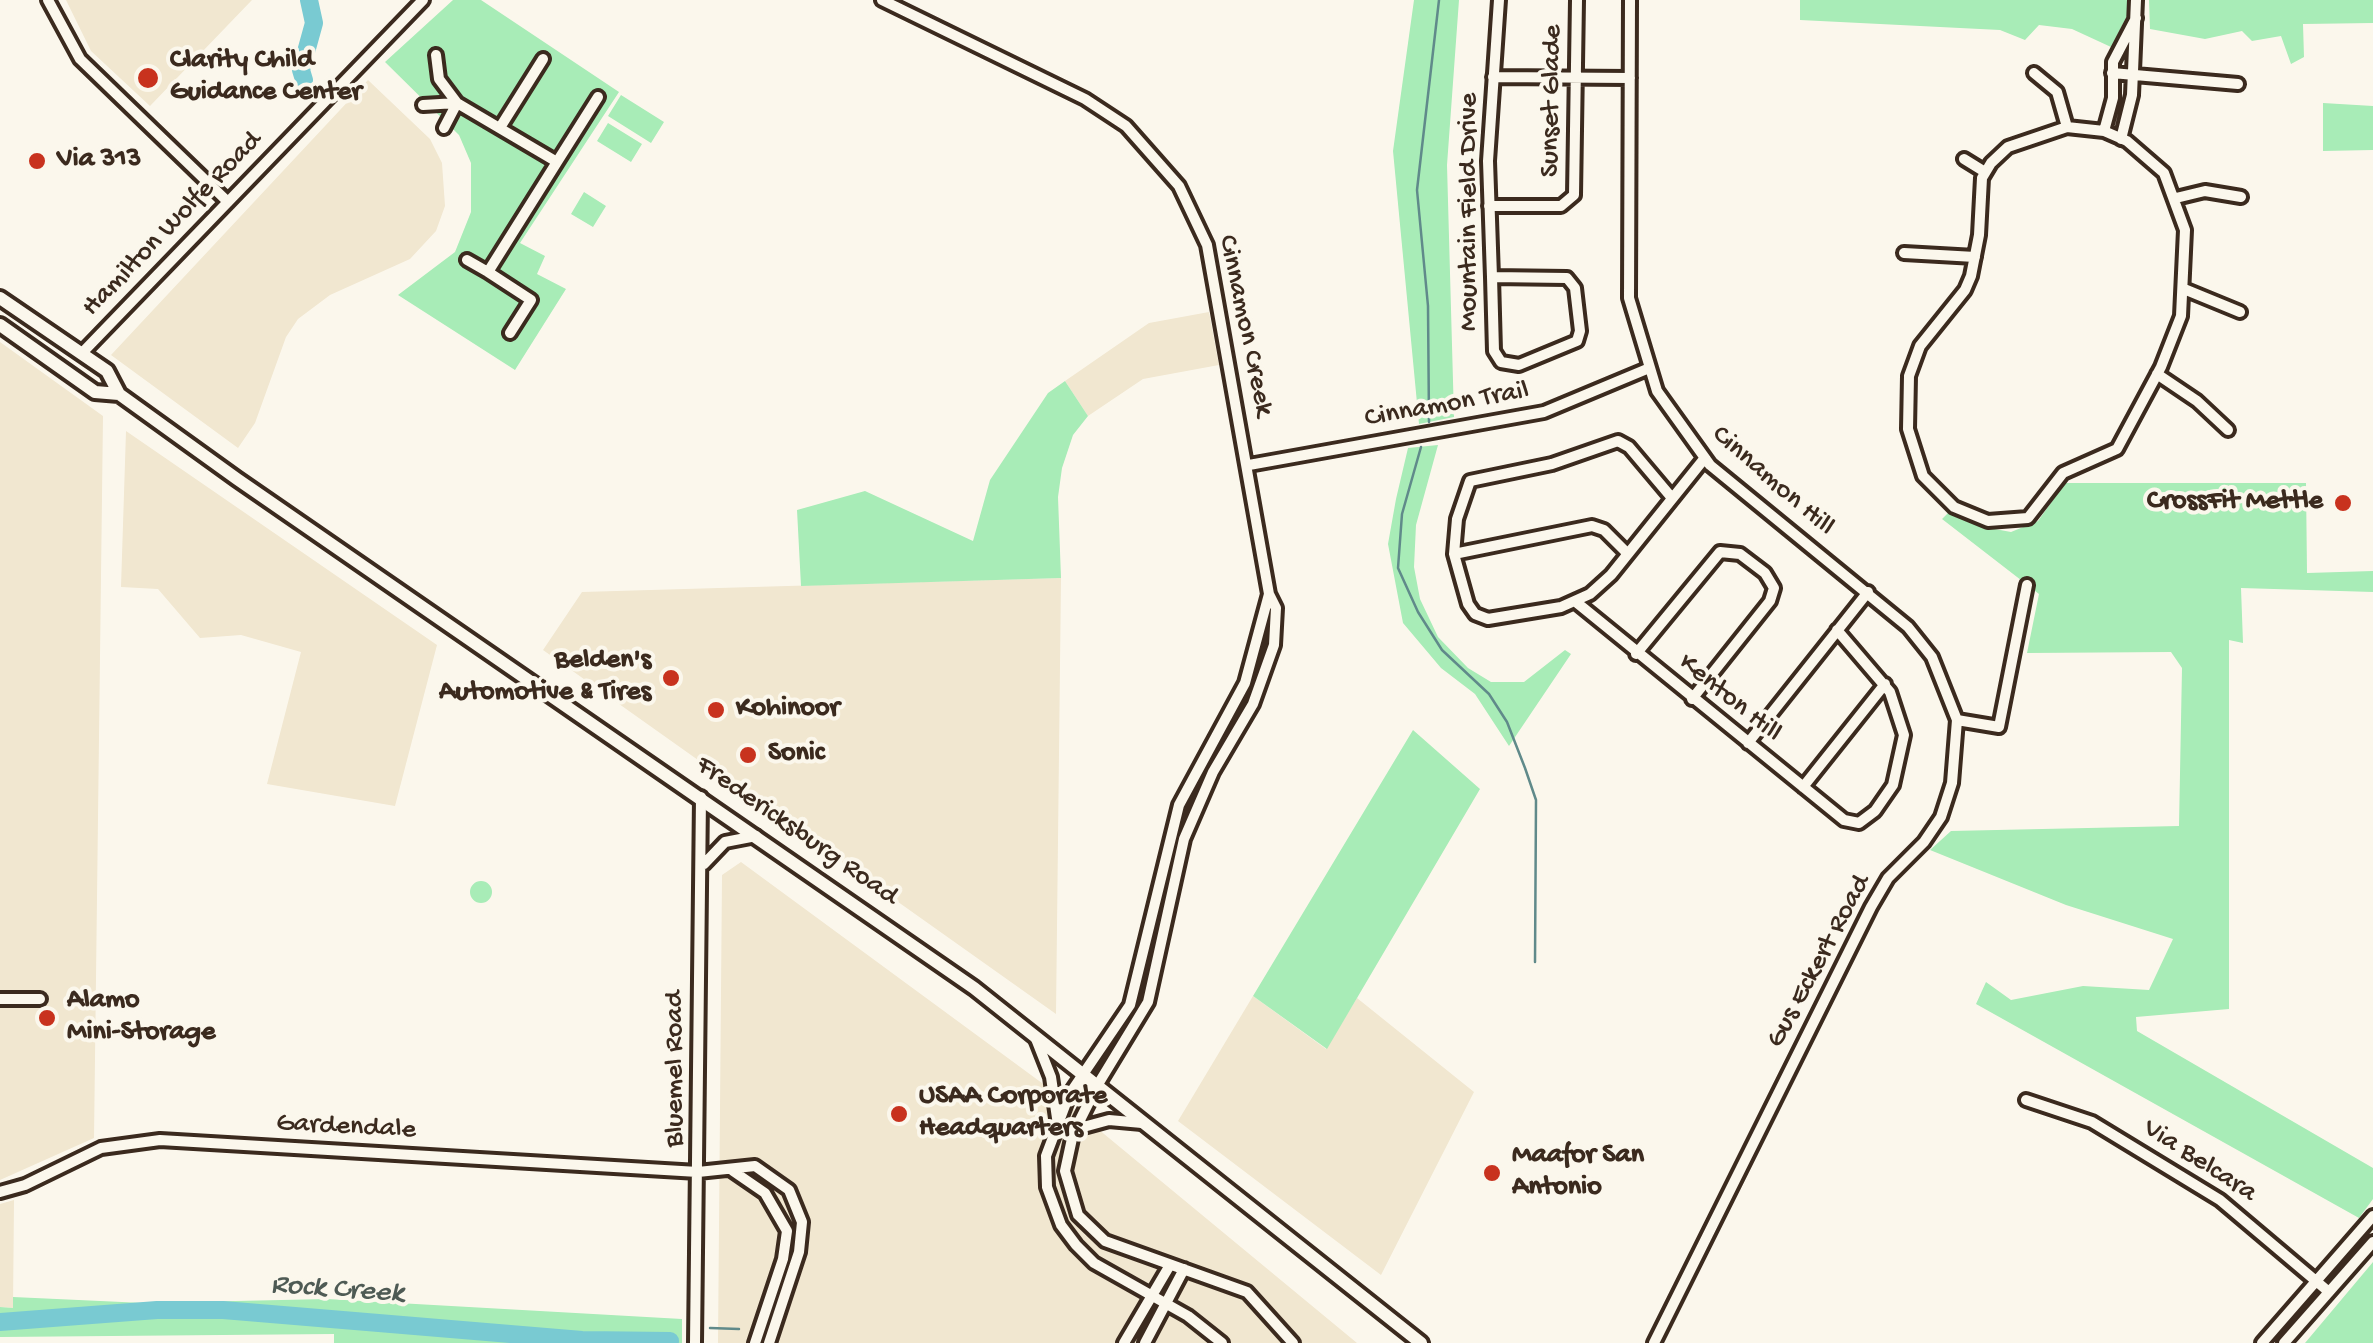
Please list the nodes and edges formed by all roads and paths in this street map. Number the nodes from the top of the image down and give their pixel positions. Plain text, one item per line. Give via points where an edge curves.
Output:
1 (48, 0) edge
2 (423, 0) edge
3 (882, 0) edge
4 (1499, 0) edge
5 (1577, 0) edge
6 (1630, 0) edge
7 (2136, 0) edge
8 (2136, 17) junction
9 (436, 56) dead end
10 (543, 59) dead end
11 (2034, 73) dead end
12 (2112, 73) junction
13 (2134, 75) junction
14 (1493, 77) junction
15 (1576, 77) junction
16 (1630, 78) junction
17 (2238, 84) dead end
18 (598, 97) dead end
19 (457, 103) junction
20 (423, 105) dead end
21 (501, 126) junction
22 (444, 128) dead end
23 (2067, 128) junction
24 (2104, 131) junction
25 (2121, 139) junction
26 (1964, 159) dead end
27 (557, 162) junction
28 (1985, 172) junction
29 (2176, 198) junction
30 (2241, 198) dead end
31 (228, 202) junction
32 (1489, 206) junction
33 (1904, 253) dead end
34 (1975, 257) junction
35 (467, 260) dead end
36 (488, 272) junction
37 (1492, 277) junction
38 (2184, 289) junction
39 (0, 298) edge
40 (2240, 312) dead end
41 (0, 325) edge
42 (510, 332) dead end
43 (82, 353) junction
44 (50, 360) junction
45 (1647, 368) junction
46 (2157, 374) junction
47 (119, 394) junction
48 (2228, 430) dead end
49 (1704, 459) junction
50 (1248, 465) junction
51 (1672, 498) junction
52 (1454, 554) junction
53 (1628, 554) junction
54 (2028, 585) dead end
55 (1868, 592) junction
56 (1269, 594) junction
57 (1576, 602) junction
58 (1838, 630) junction
59 (1258, 641) junction
60 (1274, 645) junction
61 (1636, 654) junction
62 (1884, 684) junction
63 (1692, 699) junction
64 (1957, 720) junction
65 (1748, 743) junction
66 (1803, 787) junction
67 (701, 796) junction
68 (759, 836) junction
69 (701, 869) junction
70 (1142, 960) junction
71 (1158, 963) junction
72 (0, 999) edge
73 (40, 999) dead end
74 (1036, 1038) junction
75 (1084, 1076) junction
76 (1097, 1086) junction
77 (2026, 1100) dead end
78 (1058, 1122) junction
79 (1144, 1124) junction
80 (1075, 1130) junction
81 (734, 1170) junction
82 (698, 1172) junction
83 (0, 1192) edge
84 (2373, 1216) edge
85 (2373, 1242) edge
86 (1170, 1265) junction
87 (1184, 1269) junction
88 (2316, 1280) junction
89 (2329, 1292) junction
90 (1155, 1297) junction
91 (1168, 1304) junction
92 (695, 1343) edge
93 (755, 1343) edge
94 (769, 1343) edge
95 (1124, 1343) edge
96 (1144, 1343) edge
97 (1222, 1343) edge
98 (1293, 1343) edge
99 (1421, 1343) edge
100 (1654, 1343) edge
101 (2262, 1343) edge
102 (2284, 1343) edge

1 - 31 street via 93,73
2 - 31 street, Hamilton Wolfe Road
3 - 50 street, Cinnamon Creek via 1085,99 1126,126 1168,170 1207,245
4 - 14 street, Mountain Field Drive
5 - 15 street, Sunset Glade
6 - 16 street, Cinnamon Hill
7 - 8 street
8 - 12 street
8 - 13 street
9 - 19 street via 439,79
10 - 21 street
11 - 23 street via 2058,92
12 - 13 street
12 - 24 street
13 - 17 street
13 - 25 street
14 - 15 street
14 - 32 street, Mountain Field Drive
15 - 16 street
15 - 32 street, Sunset Glade via 1576,187 1570,201
16 - 45 street, Cinnamon Hill via 1630,298
18 - 27 street
19 - 20 street
19 - 21 street
19 - 22 street
21 - 27 street
23 - 24 street
23 - 28 street via 2008,147
24 - 25 street
25 - 29 street via 2155,162
26 - 28 street
27 - 36 street
28 - 34 street
29 - 30 street via 2205,191
29 - 38 street via 2185,230
31 - 43 street, Hamilton Wolfe Road
32 - 37 street, Mountain Field Drive
33 - 34 street
34 - 46 street via 1965,290 1920,346 1907,395 1914,456 1928,482 1954,507 1996,522 2028,518 2063,472 2103,459 2123,444
35 - 36 street
36 - 42 street via 531,300
37 - 37 street, Mountain Field Drive via 1494,350 1501,362 1519,365 1573,345 1580,335 1578,311 1575,288 1566,278
38 - 40 street
38 - 46 street via 2176,331
39 - 43 main road, Fredericksburg Road
41 - 44 main road, Fredericksburg Road
43 - 44 main road
43 - 47 main road, Fredericksburg Road via 108,371
44 - 47 main road, Fredericksburg Road via 96,392
45 - 49 street, Cinnamon Hill via 1669,414
45 - 50 street, Cinnamon Trail via 1544,412
46 - 48 street
47 - 67 main road, Fredericksburg Road
49 - 51 street
49 - 55 street, Cinnamon Hill
50 - 56 street, Cinnamon Creek
51 - 52 street via 1625,444 1610,442 1552,464 1470,481 1456,518
51 - 53 street
52 - 53 street via 1592,526
52 - 57 street via 1462,590 1482,618
53 - 57 street
54 - 64 street via 2000,727
55 - 58 street
55 - 64 street, Cinnamon Hill via 1923,644
56 - 59 street, Cinnamon Creek
56 - 60 street, Cinnamon Creek via 1276,608
57 - 61 street, Kenton Hill
58 - 62 street
58 - 65 street
59 - 60 street
59 - 70 street, Cinnamon Creek via 1237,700 1178,805
60 - 71 street, Cinnamon Creek via 1258,692 1184,839
61 - 63 street, Kenton Hill
61 - 63 street via 1720,552 1754,564 1774,594
62 - 66 street
62 - 66 street, Kenton Hill via 1902,720 1903,751 1888,794 1859,824
63 - 65 street, Kenton Hill
64 - 100 street, Gus Eckert Road via 1952,782 1941,816 1871,907
65 - 66 street, Kenton Hill
67 - 68 main road, Fredericksburg Road
67 - 69 street, Bluemel Road
68 - 69 street via 725,842
68 - 74 main road, Fredericksburg Road
69 - 82 street, Bluemel Road
70 - 71 street
70 - 75 street, Cinnamon Creek via 1130,1005
71 - 76 street, Cinnamon Creek via 1134,1031
72 - 73 street
74 - 75 main road, Fredericksburg Road
74 - 78 street
75 - 76 main road, Fredericksburg Road
75 - 78 street, Cinnamon Creek
76 - 79 main road, Fredericksburg Road
76 - 80 street, Cinnamon Creek
77 - 88 street, Via Belcara via 2092,1122 2220,1200
78 - 90 street via 1045,1177 1061,1225 1094,1263
79 - 80 street via 1109,1120
79 - 99 main road, Fredericksburg Road
80 - 86 street, Cinnamon Creek via 1065,1171 1078,1215 1105,1242
81 - 82 street, Gardendale
81 - 93 street via 765,1192 787,1231
81 - 94 street, Gardendale via 754,1166 772,1176 789,1190 802,1222
82 - 83 street, Gardendale via 160,1140 101,1148
82 - 92 street, Bluemel Road
84 - 88 street
85 - 89 street
86 - 87 street, Cinnamon Creek
86 - 90 street
87 - 91 street
87 - 98 street, Cinnamon Creek via 1247,1292
88 - 89 street, Via Belcara
88 - 101 street
89 - 102 street
90 - 91 street
90 - 95 street
91 - 96 street
91 - 97 street

